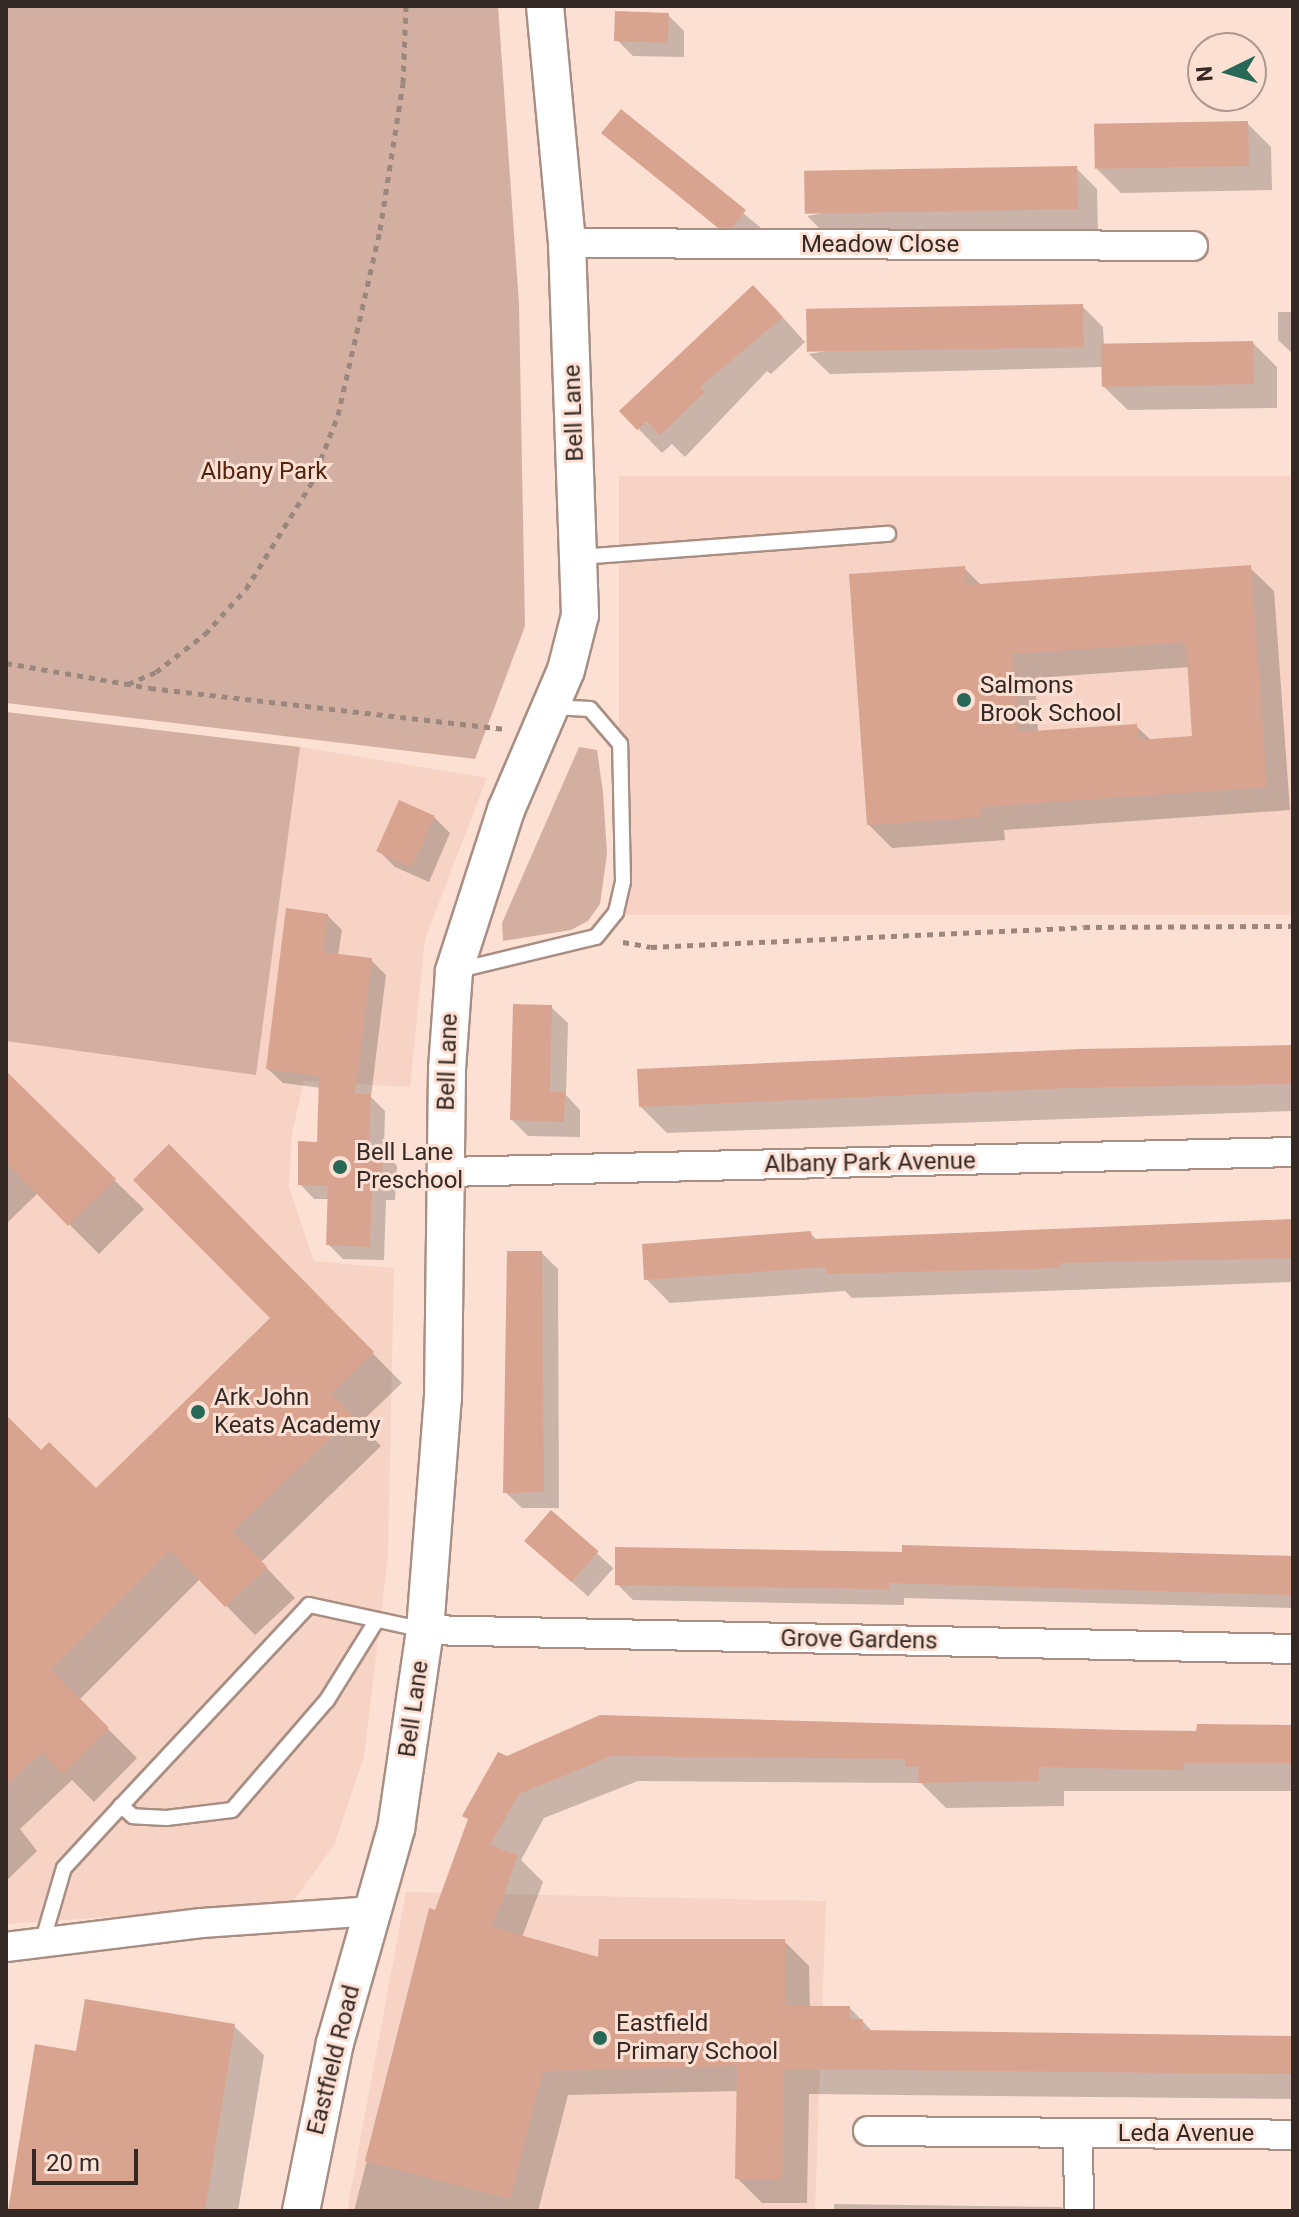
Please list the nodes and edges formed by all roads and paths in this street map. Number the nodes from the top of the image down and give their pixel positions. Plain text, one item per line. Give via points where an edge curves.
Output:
1 (406, 6) edge
2 (545, 6) edge
3 (567, 243) junction
4 (1193, 246) dead end
5 (888, 534) dead end
6 (580, 557) junction
7 (6, 663) edge
8 (128, 684) junction
9 (546, 720) junction
10 (1293, 926) edge
11 (596, 937) junction
12 (454, 971) junction
13 (1293, 1152) edge
14 (446, 1172) junction
15 (375, 1623) junction
16 (425, 1630) junction
17 (1293, 1649) edge
18 (121, 1806) junction
19 (374, 1911) junction
20 (42, 1943) junction
21 (6, 1947) edge
22 (868, 2131) dead end
23 (1078, 2133) junction
24 (1293, 2135) edge
25 (301, 2211) edge
26 (1079, 2211) edge

1 - 8 path via 403,83 380,230 338,415 312,482 236,601 171,661
2 - 3 street, Bell Lane
3 - 4 street, Meadow Close
3 - 6 street, Bell Lane
5 - 6 lane
6 - 9 street, Bell Lane via 580,615
7 - 8 path
8 - 9 path
9 - 11 lane via 590,709 620,744 623,882 616,912
9 - 12 street, Bell Lane via 506,810
10 - 11 path via 1084,927 651,947
11 - 12 lane
12 - 14 street, Bell Lane
13 - 14 street, Albany Park Avenue
14 - 16 street, Bell Lane via 443,1412
15 - 16 lane
15 - 18 lane via 309,1605
15 - 18 lane via 327,1700 232,1810 166,1818 133,1816
16 - 17 street, Grove Gardens
16 - 19 street, Bell Lane via 396,1829
18 - 20 lane via 64,1868
19 - 20 street via 202,1923
19 - 25 street, Eastfield Road via 335,2043
20 - 21 street
22 - 23 street, Leda Avenue
23 - 24 street, Leda Avenue
23 - 26 street

